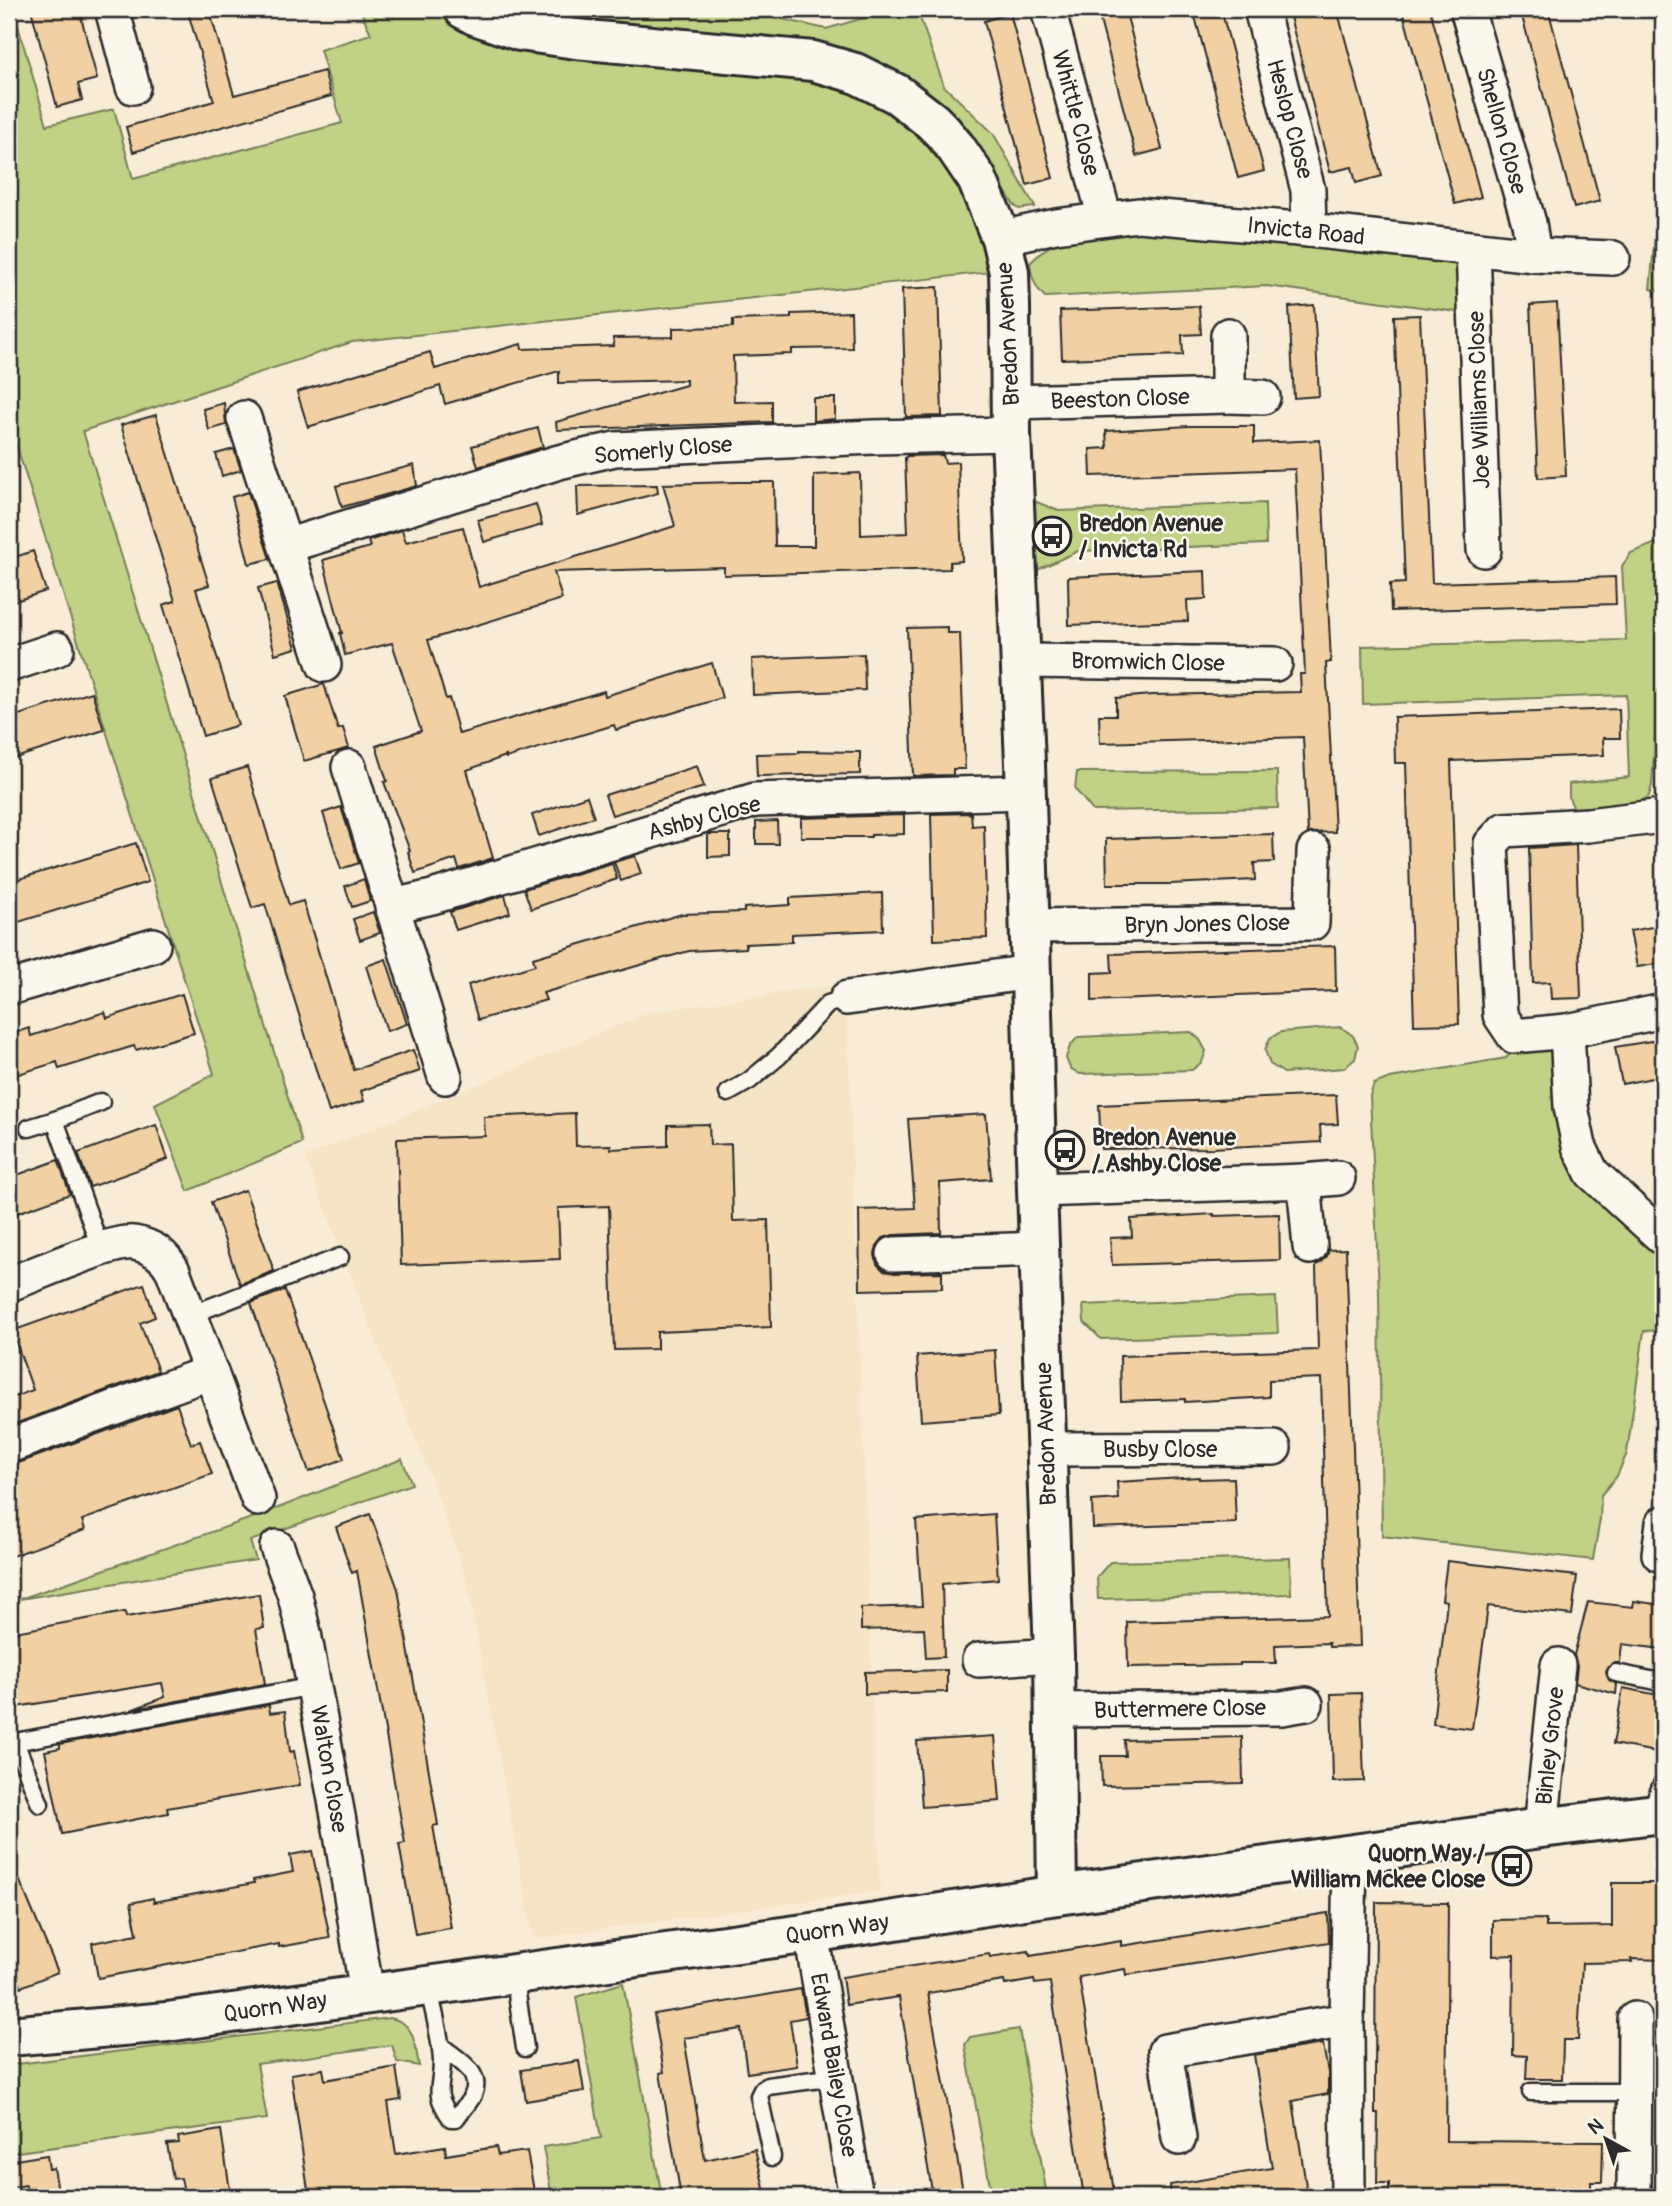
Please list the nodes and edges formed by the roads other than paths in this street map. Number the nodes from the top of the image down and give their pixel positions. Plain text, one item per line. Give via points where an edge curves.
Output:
1 (112, 9) edge
2 (464, 9) edge
3 (1048, 9) edge
4 (1261, 9) edge
5 (1467, 9) edge
6 (133, 87) dead end
7 (1105, 218) junction
8 (1309, 230) junction
9 (1001, 239) junction
10 (1473, 249) junction
11 (1534, 255) junction
12 (1613, 258) dead end
13 (1228, 335) dead end
14 (1228, 396) junction
15 (1263, 397) dead end
16 (244, 418) dead end
17 (1012, 418) junction
18 (286, 546) junction
19 (1484, 550) dead end
20 (57, 649) dead end
21 (1021, 660) junction
22 (1275, 664) dead end
23 (9, 665) edge
24 (324, 665) dead end
25 (349, 767) dead end
26 (1025, 792) junction
27 (1662, 810) edge
28 (1314, 851) dead end
29 (393, 906) junction
30 (1029, 926) junction
31 (153, 945) dead end
32 (1031, 972) junction
33 (9, 988) edge
34 (847, 998) joint
35 (1663, 1011) edge
36 (1567, 1031) junction
37 (445, 1077) dead end
38 (728, 1093) dead end
39 (101, 1102) dead end
40 (54, 1120) junction
41 (29, 1128) dead end
42 (1338, 1178) dead end
43 (1304, 1181) junction
44 (1037, 1190) junction
45 (1663, 1238) edge
46 (1310, 1247) dead end
47 (1039, 1249) junction
48 (101, 1250) junction
49 (894, 1254) dead end
50 (340, 1257) dead end
51 (9, 1284) edge
52 (190, 1315) junction
53 (211, 1372) junction
54 (9, 1446) edge
55 (1273, 1448) dead end
56 (1047, 1449) junction
57 (258, 1499) dead end
58 (278, 1547) dead end
59 (1054, 1655) junction
60 (979, 1660) dead end
61 (1559, 1665) dead end
62 (1616, 1673) dead end
63 (314, 1686) junction
64 (1663, 1686) edge
65 (1306, 1704) dead end
66 (1053, 1710) junction
67 (1661, 1803) edge
68 (40, 1804) dead end
69 (1541, 1828) junction
70 (1350, 1855) junction
71 (1057, 1895) junction
72 (811, 1933) junction
73 (514, 1973) junction
74 (428, 1985) junction
75 (367, 1994) junction
76 (1635, 2019) dead end
77 (1347, 2020) junction
78 (9, 2036) edge
79 (440, 2045) dead end
80 (526, 2048) dead end
81 (835, 2077) junction
82 (1531, 2092) dead end
83 (1636, 2092) junction
84 (1180, 2138) dead end
85 (772, 2157) dead end
86 (856, 2197) edge
87 (1348, 2197) edge
88 (1634, 2197) edge

1 - 6 street
2 - 9 street, Bredon Avenue via 520,31 813,61 855,73 897,94 932,121 956,148 977,179
3 - 7 street, Whittle Close
4 - 8 street, Heslop Close via 1308,190
5 - 11 street, Shellon Close via 1529,223
7 - 8 street, Invicta Road via 1138,215
7 - 9 street, Invicta Road
8 - 10 street, Invicta Road
9 - 17 street, Bredon Avenue via 1009,272
10 - 11 street, Invicta Road
10 - 19 street, Joe Williams Close
11 - 12 street, Invicta Road
13 - 14 street
14 - 15 street, Beeston Close
14 - 17 street, Beeston Close
16 - 18 street
17 - 18 street, Somerly Close via 873,437 615,449
17 - 21 street, Bredon Avenue
18 - 24 street
20 - 23 street
21 - 22 street, Bromwich Close
21 - 26 street, Bredon Avenue
25 - 29 street
26 - 29 street, Ashby Close via 755,800
26 - 30 street, Bredon Avenue
27 - 36 street via 1588,825 1504,830 1491,844 1500,1016 1514,1036
28 - 30 street, Bryn Jones Close via 1312,923
29 - 37 street
30 - 32 street, Bredon Avenue
31 - 33 street
32 - 34 street
32 - 44 street, Bredon Avenue
34 - 38 lane via 828,1004 779,1056
35 - 36 street
36 - 45 street via 1571,1107 1579,1146 1592,1173
39 - 40 lane
40 - 41 lane
40 - 48 lane
42 - 43 street
43 - 44 street
43 - 46 street
44 - 47 street, Bredon Avenue
47 - 49 street
47 - 56 street, Bredon Avenue
48 - 51 street
48 - 52 street via 126,1243 155,1250 173,1271
50 - 52 lane
52 - 53 street
53 - 54 street
53 - 57 street
55 - 56 street, Busby Close
56 - 59 street, Bredon Avenue
58 - 63 street, Walton Close via 300,1614
59 - 60 street
59 - 66 street, Bredon Avenue
61 - 69 street, Binley Grove
62 - 64 lane
63 - 68 lane via 15,1742
63 - 75 street, Walton Close
65 - 66 street, Buttermere Close
66 - 71 street, Bredon Avenue
67 - 69 street, Quorn Way
69 - 70 street, Quorn Way
70 - 71 street, Quorn Way
70 - 77 street
71 - 72 street, Quorn Way
72 - 73 street, Quorn Way
72 - 81 street, Edward Bailey Close
73 - 74 street, Quorn Way
73 - 80 lane
74 - 75 street, Quorn Way
74 - 79 lane
75 - 78 street, Quorn Way via 167,2022
76 - 83 street
77 - 84 street via 1165,2051
77 - 87 street
81 - 85 lane via 762,2090 759,2096
81 - 86 street, Edward Bailey Close
82 - 83 lane
83 - 88 street

